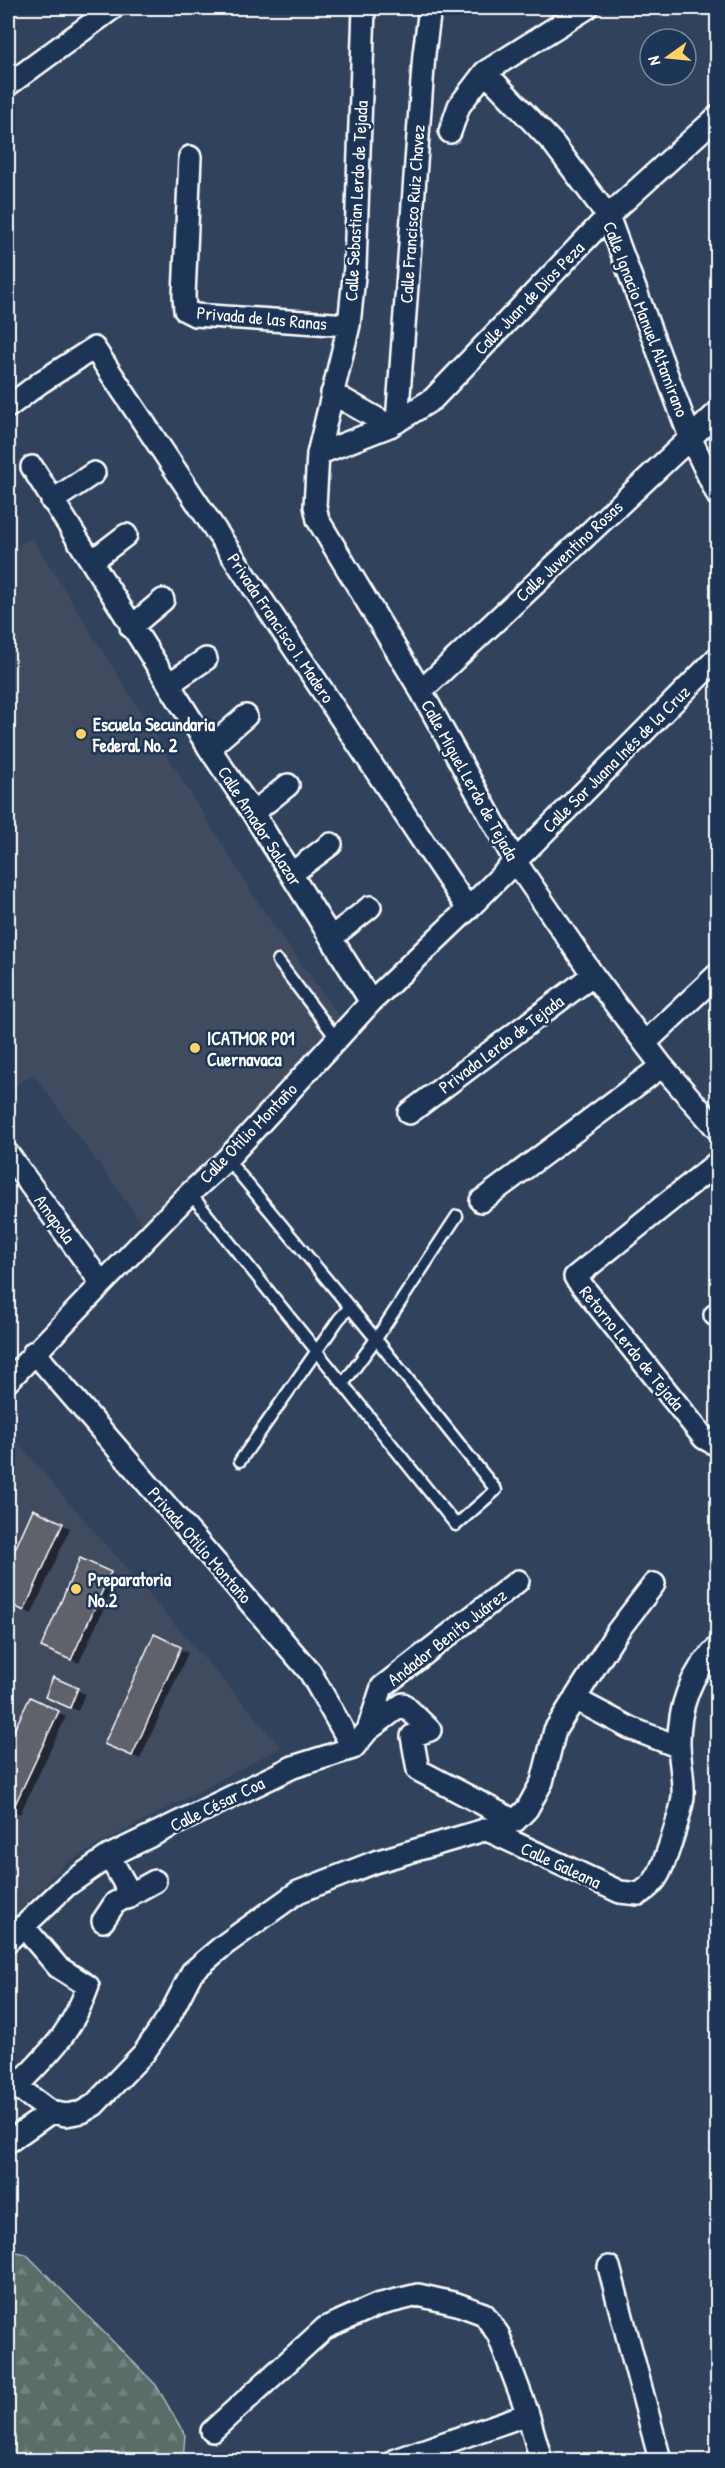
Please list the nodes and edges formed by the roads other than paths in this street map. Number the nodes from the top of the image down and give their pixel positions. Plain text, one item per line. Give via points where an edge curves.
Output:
1 (112, 8) edge
2 (364, 8) edge
3 (430, 8) edge
4 (587, 8) edge
5 (485, 72) junction
6 (8, 85) edge
7 (717, 116) edge
8 (450, 132) dead end
9 (190, 157) dead end
10 (608, 216) junction
11 (349, 325) junction
12 (332, 393) junction
13 (8, 407) edge
14 (717, 412) edge
15 (393, 424) junction
16 (690, 437) junction
17 (318, 454) junction
18 (32, 467) dead end
19 (94, 473) dead end
20 (717, 496) edge
21 (52, 501) junction
22 (126, 535) dead end
23 (92, 561) junction
24 (163, 600) dead end
25 (132, 627) junction
26 (717, 657) edge
27 (206, 659) dead end
28 (170, 684) junction
29 (421, 691) junction
30 (246, 716) dead end
31 (209, 748) junction
32 (288, 785) dead end
33 (254, 813) junction
34 (331, 844) dead end
35 (515, 861) junction
36 (291, 874) junction
37 (370, 907) dead end
38 (468, 909) junction
39 (332, 937) junction
40 (278, 961) dead end
41 (717, 974) edge
42 (593, 975) junction
43 (372, 1002) junction
44 (336, 1038) junction
45 (645, 1042) junction
46 (662, 1066) junction
47 (409, 1113) dead end
48 (717, 1130) edge
49 (8, 1154) edge
50 (227, 1159) junction
51 (717, 1162) edge
52 (190, 1193) junction
53 (481, 1201) dead end
54 (457, 1216) dead end
55 (102, 1284) junction
56 (350, 1307) junction
57 (376, 1339) junction
58 (34, 1352) junction
59 (316, 1352) junction
60 (11, 1368) edge
61 (343, 1384) junction
62 (717, 1442) edge
63 (240, 1461) dead end
64 (518, 1581) dead end
65 (654, 1584) dead end
66 (717, 1647) edge
67 (575, 1699) junction
68 (368, 1730) junction
69 (679, 1747) junction
70 (352, 1748) junction
71 (515, 1821) junction
72 (485, 1829) junction
73 (109, 1856) junction
74 (155, 1881) dead end
75 (128, 1898) junction
76 (103, 1921) dead end
77 (23, 1926) junction
78 (8, 1941) edge
79 (12, 2084) edge
80 (51, 2112) junction
81 (8, 2142) edge
82 (609, 2267) dead end
83 (528, 2414) junction
84 (212, 2431) dead end
85 (396, 2460) edge
86 (541, 2460) edge
87 (660, 2460) edge

1 - 6 street
2 - 11 street, Calle Sebastian Lerdo de Tejada via 355,267
3 - 15 street, Calle Francisco Ruiz Chavez
4 - 5 street
5 - 8 street via 459,106
5 - 10 street, Calle Ignacio Manuel Altamirano via 553,143
7 - 10 street, Calle Juan de Dios Peza
9 - 11 street, Privada de las Ranas via 185,310 195,315
10 - 15 street, Calle Juan de Dios Peza via 433,399
10 - 16 street, Calle Ignacio Manuel Altamirano
11 - 12 street, Calle Sebastian Lerdo de Tejada
12 - 15 street
12 - 17 street, Calle Miguel Lerdo de Tejada
13 - 38 street, Privada Francisco I. Madero via 94,348
14 - 16 street, Calle Juventino Rosas
15 - 17 street, Calle Juan de Dios Peza
16 - 20 street, Calle Ignacio Manuel Altamirano
16 - 29 street, Calle Juventino Rosas
17 - 29 street, Calle Miguel Lerdo de Tejada via 318,520
18 - 21 street, Calle Amador Salazar
19 - 21 street
21 - 23 street, Calle Amador Salazar
22 - 23 street
23 - 25 street, Calle Amador Salazar
24 - 25 street
25 - 28 street, Calle Amador Salazar
26 - 35 street, Calle Sor Juana Inés de la Cruz
27 - 28 street
28 - 31 street, Calle Amador Salazar
29 - 35 street, Calle Miguel Lerdo de Tejada
30 - 31 street
31 - 33 street, Calle Amador Salazar
32 - 33 street
33 - 36 street, Calle Amador Salazar
34 - 36 street
35 - 38 street, Calle Otilio Montaño
35 - 42 street, Calle Miguel Lerdo de Tejada
36 - 39 street, Calle Amador Salazar
37 - 39 street
38 - 43 street, Calle Otilio Montaño
39 - 43 street, Calle Amador Salazar
40 - 44 lane
41 - 45 street
42 - 45 street, Calle Miguel Lerdo de Tejada
42 - 47 street, Privada Lerdo de Tejada
43 - 44 street, Calle Otilio Montaño
44 - 50 street, Calle Otilio Montaño
45 - 46 street, Calle Miguel Lerdo de Tejada
46 - 48 street, Calle Miguel Lerdo de Tejada
46 - 53 street
49 - 55 street, Amapola
50 - 52 street, Calle Otilio Montaño
50 - 56 lane
51 - 62 street, Retorno Lerdo de Tejada via 574,1277 704,1438
52 - 55 street, Calle Otilio Montaño
52 - 59 lane
54 - 57 lane
55 - 58 street, Calle Otilio Montaño
56 - 57 lane
56 - 59 lane
57 - 61 lane
57 - 61 lane via 496,1490 456,1525
58 - 60 street, Calle Otilio Montaño
58 - 70 street, Privada Otilio Montaño via 310,1672
59 - 61 lane
59 - 63 lane
64 - 68 street, Andador Benito Juárez via 382,1687
65 - 67 street via 617,1632
66 - 69 street via 685,1696 679,1720
67 - 69 street via 630,1728
67 - 71 street via 555,1730 542,1782 527,1809
68 - 70 street
68 - 71 street via 403,1704 430,1730 412,1736 418,1770
69 - 72 street, Calle Galeana via 683,1797 658,1877 639,1894 620,1892
70 - 73 street, Calle César Coa via 292,1767
71 - 72 street
72 - 80 street via 375,1862 298,1892 192,1972 144,2053 94,2105 66,2115
73 - 75 street via 126,1886
73 - 77 street, Calle César Coa via 67,1885
74 - 75 street
75 - 76 street via 116,1903
77 - 78 street, Calle César Coa
77 - 79 street via 58,1967 88,1986 78,2014 60,2041
79 - 80 street
80 - 81 street
82 - 87 street
83 - 84 street via 498,2334 484,2314 418,2295 377,2305 325,2328
83 - 85 street
83 - 86 street

